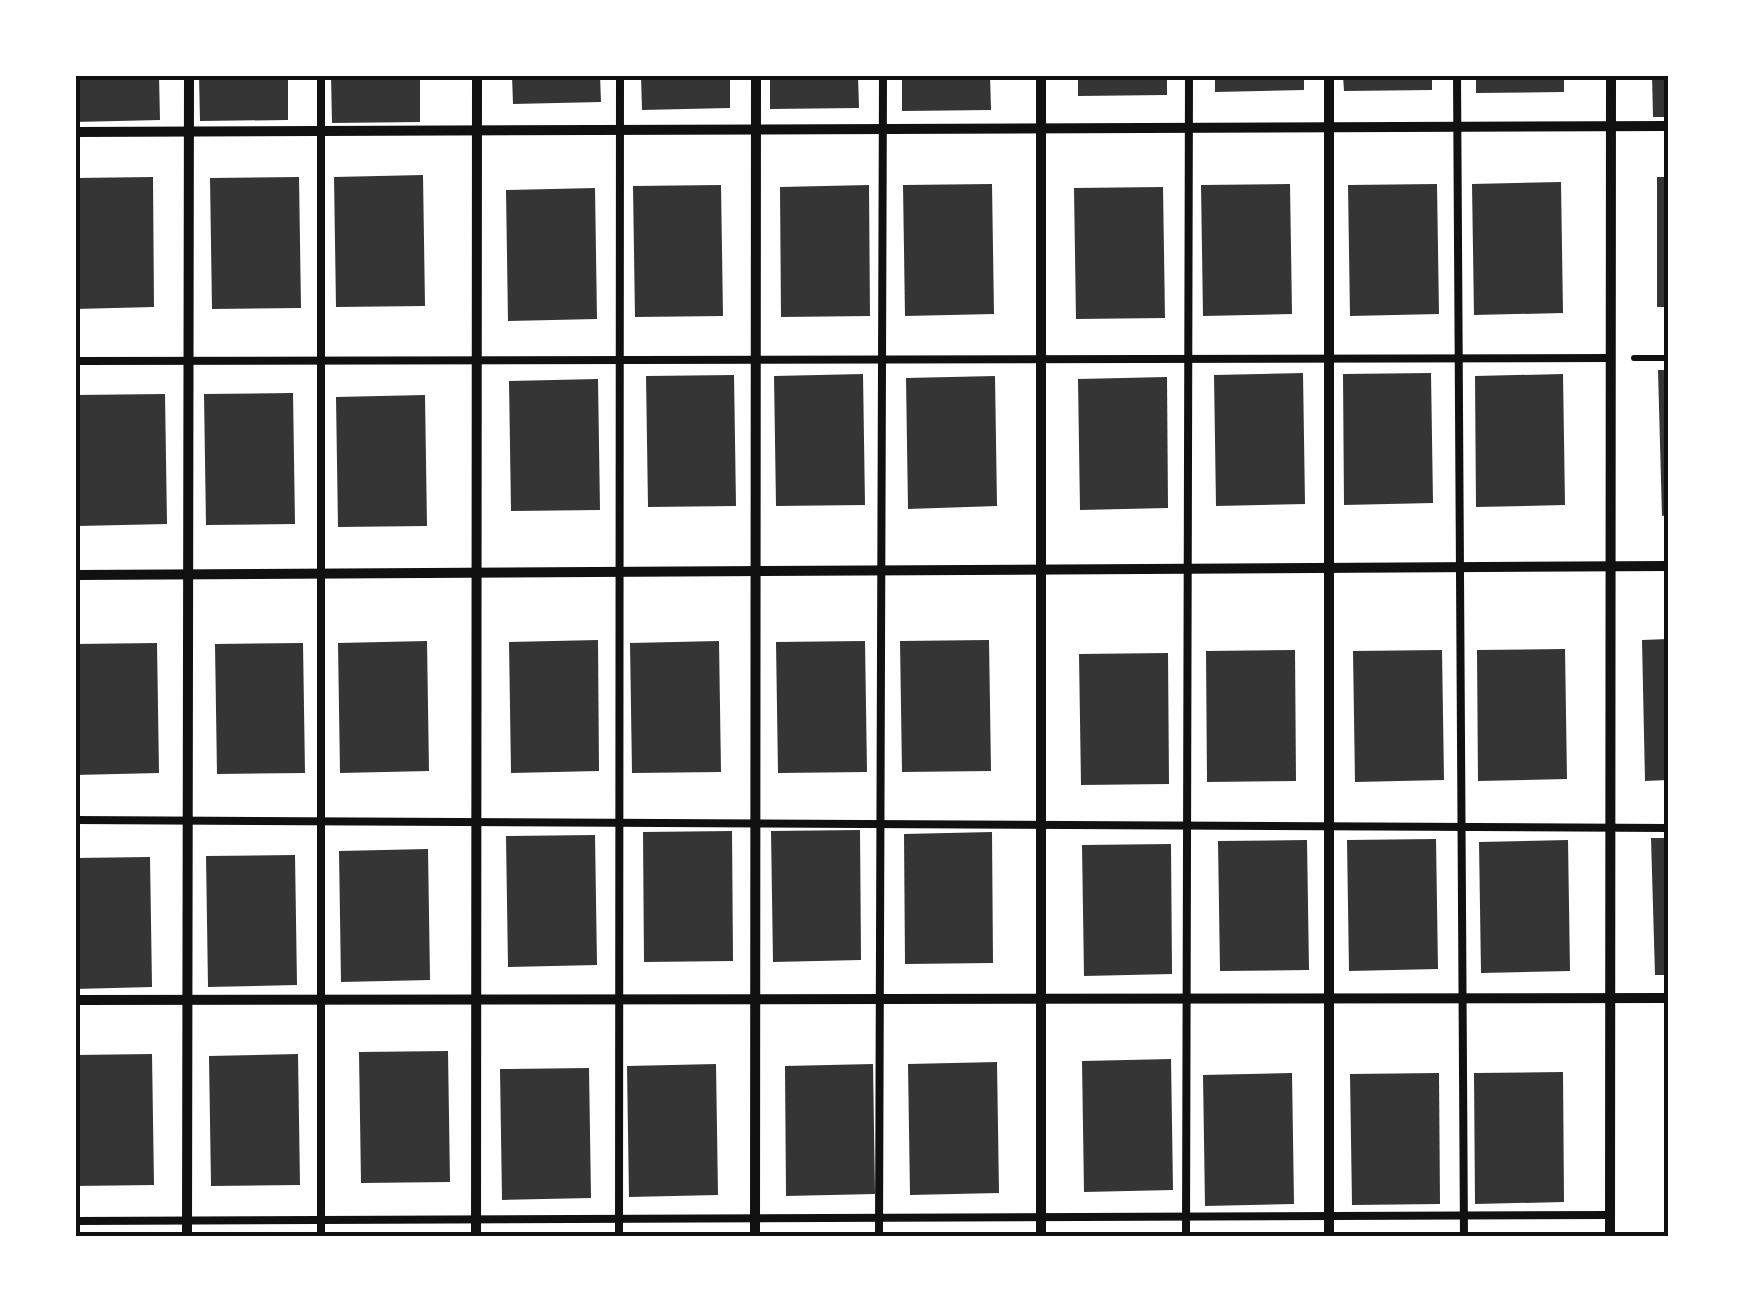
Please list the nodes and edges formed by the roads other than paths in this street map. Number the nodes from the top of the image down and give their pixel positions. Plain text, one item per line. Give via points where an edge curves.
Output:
1 (189, 75) edge
2 (320, 75) edge
3 (476, 75) edge
4 (620, 75) edge
5 (756, 75) edge
6 (883, 75) edge
7 (1041, 75) edge
8 (1189, 75) edge
9 (1329, 75) edge
10 (1457, 75) edge
11 (1612, 75) edge
12 (1457, 126) junction
13 (1611, 126) junction
14 (1668, 126) edge
15 (1329, 127) junction
16 (1041, 128) junction
17 (1189, 128) junction
18 (756, 129) junction
19 (883, 129) junction
20 (476, 130) junction
21 (620, 130) junction
22 (75, 132) edge
23 (189, 132) junction
24 (320, 132) junction
25 (1329, 358) junction
26 (1458, 358) junction
27 (1610, 358) junction
28 (756, 359) junction
29 (882, 359) junction
30 (1041, 359) junction
31 (1188, 359) junction
32 (75, 360) edge
33 (189, 360) junction
34 (321, 360) junction
35 (477, 360) junction
36 (619, 360) junction
37 (1460, 566) junction
38 (1611, 566) junction
39 (1668, 566) edge
40 (1188, 568) junction
41 (1329, 568) junction
42 (1041, 569) junction
43 (756, 570) junction
44 (881, 570) junction
45 (476, 572) junction
46 (620, 572) junction
47 (321, 573) junction
48 (188, 574) junction
49 (75, 575) edge
50 (75, 820) edge
51 (188, 820) junction
52 (322, 822) junction
53 (476, 822) junction
54 (619, 823) junction
55 (755, 824) junction
56 (880, 825) junction
57 (1041, 825) junction
58 (1187, 826) junction
59 (1329, 826) junction
60 (1461, 827) junction
61 (1610, 828) junction
62 (1668, 828) edge
63 (1609, 998) junction
64 (1668, 998) edge
65 (619, 999) junction
66 (1040, 999) junction
67 (1186, 999) junction
68 (1329, 999) junction
69 (1462, 999) junction
70 (75, 1000) edge
71 (187, 1000) junction
72 (321, 1000) junction
73 (476, 1000) junction
74 (755, 1000) junction
75 (880, 1000) junction
76 (1609, 1215) junction
77 (1329, 1216) junction
78 (1463, 1216) junction
79 (1186, 1217) junction
80 (754, 1218) junction
81 (879, 1218) junction
82 (1040, 1218) junction
83 (619, 1219) junction
84 (321, 1220) junction
85 (476, 1220) junction
86 (75, 1221) edge
87 (187, 1221) junction
88 (187, 1237) edge
89 (321, 1237) edge
90 (476, 1237) edge
91 (619, 1237) edge
92 (755, 1237) edge
93 (879, 1237) edge
94 (1040, 1237) edge
95 (1186, 1237) edge
96 (1329, 1237) edge
97 (1464, 1237) edge
98 (1610, 1237) edge

1 - 23 street
2 - 24 lane
3 - 20 street
4 - 21 lane
5 - 18 street
6 - 19 lane
7 - 16 street
8 - 17 lane
9 - 15 street
10 - 12 lane
11 - 13 street
12 - 13 street
12 - 15 street
12 - 26 lane
13 - 14 street
13 - 27 street
15 - 17 street
15 - 25 street
16 - 17 street
16 - 19 street
16 - 30 street
17 - 31 lane
18 - 19 street
18 - 21 street
18 - 28 street
19 - 29 lane
20 - 21 street
20 - 24 street
20 - 35 street
21 - 36 lane
22 - 23 street
23 - 24 street
23 - 33 street
24 - 34 lane
25 - 26 lane
25 - 31 lane
25 - 41 street
26 - 27 lane
26 - 37 lane
27 - 38 street
28 - 29 lane
28 - 36 lane
28 - 43 street
29 - 30 lane
29 - 44 lane
30 - 31 lane
30 - 42 street
31 - 40 lane
32 - 33 lane
33 - 34 lane
33 - 48 street
34 - 35 lane
34 - 47 lane
35 - 36 lane
35 - 45 street
36 - 46 lane
37 - 38 street
37 - 41 street
37 - 60 lane
38 - 39 street
38 - 61 street
40 - 41 street
40 - 42 street
40 - 58 lane
41 - 59 street
42 - 44 street
42 - 57 street
43 - 44 street
43 - 46 street
43 - 55 street
44 - 56 lane
45 - 46 street
45 - 47 street
45 - 53 street
46 - 54 lane
47 - 48 street
47 - 52 lane
48 - 49 street
48 - 51 street
50 - 51 lane
51 - 52 lane
51 - 71 street
52 - 53 lane
52 - 72 lane
53 - 54 lane
53 - 73 street
54 - 55 lane
54 - 65 lane
55 - 56 lane
55 - 74 street
56 - 57 lane
56 - 75 lane
57 - 58 lane
57 - 66 street
58 - 59 lane
58 - 67 lane
59 - 60 lane
59 - 68 street
60 - 61 lane
60 - 69 lane
61 - 62 lane
61 - 63 street
63 - 64 street
63 - 69 street
63 - 76 street
65 - 73 street
65 - 74 street
65 - 83 lane
66 - 67 street
66 - 75 street
66 - 82 street
67 - 68 street
67 - 79 lane
68 - 69 street
68 - 77 street
69 - 78 lane
70 - 71 street
71 - 72 street
71 - 87 street
72 - 73 street
72 - 84 lane
73 - 85 street
74 - 75 street
74 - 80 street
75 - 81 lane
76 - 78 lane
76 - 98 street
77 - 78 lane
77 - 79 lane
77 - 96 street
78 - 97 lane
79 - 82 lane
79 - 95 lane
80 - 81 lane
80 - 83 lane
80 - 92 street
81 - 82 lane
81 - 93 lane
82 - 94 street
83 - 85 lane
83 - 91 lane
84 - 85 lane
84 - 87 lane
84 - 89 lane
85 - 90 street
86 - 87 lane
87 - 88 street

